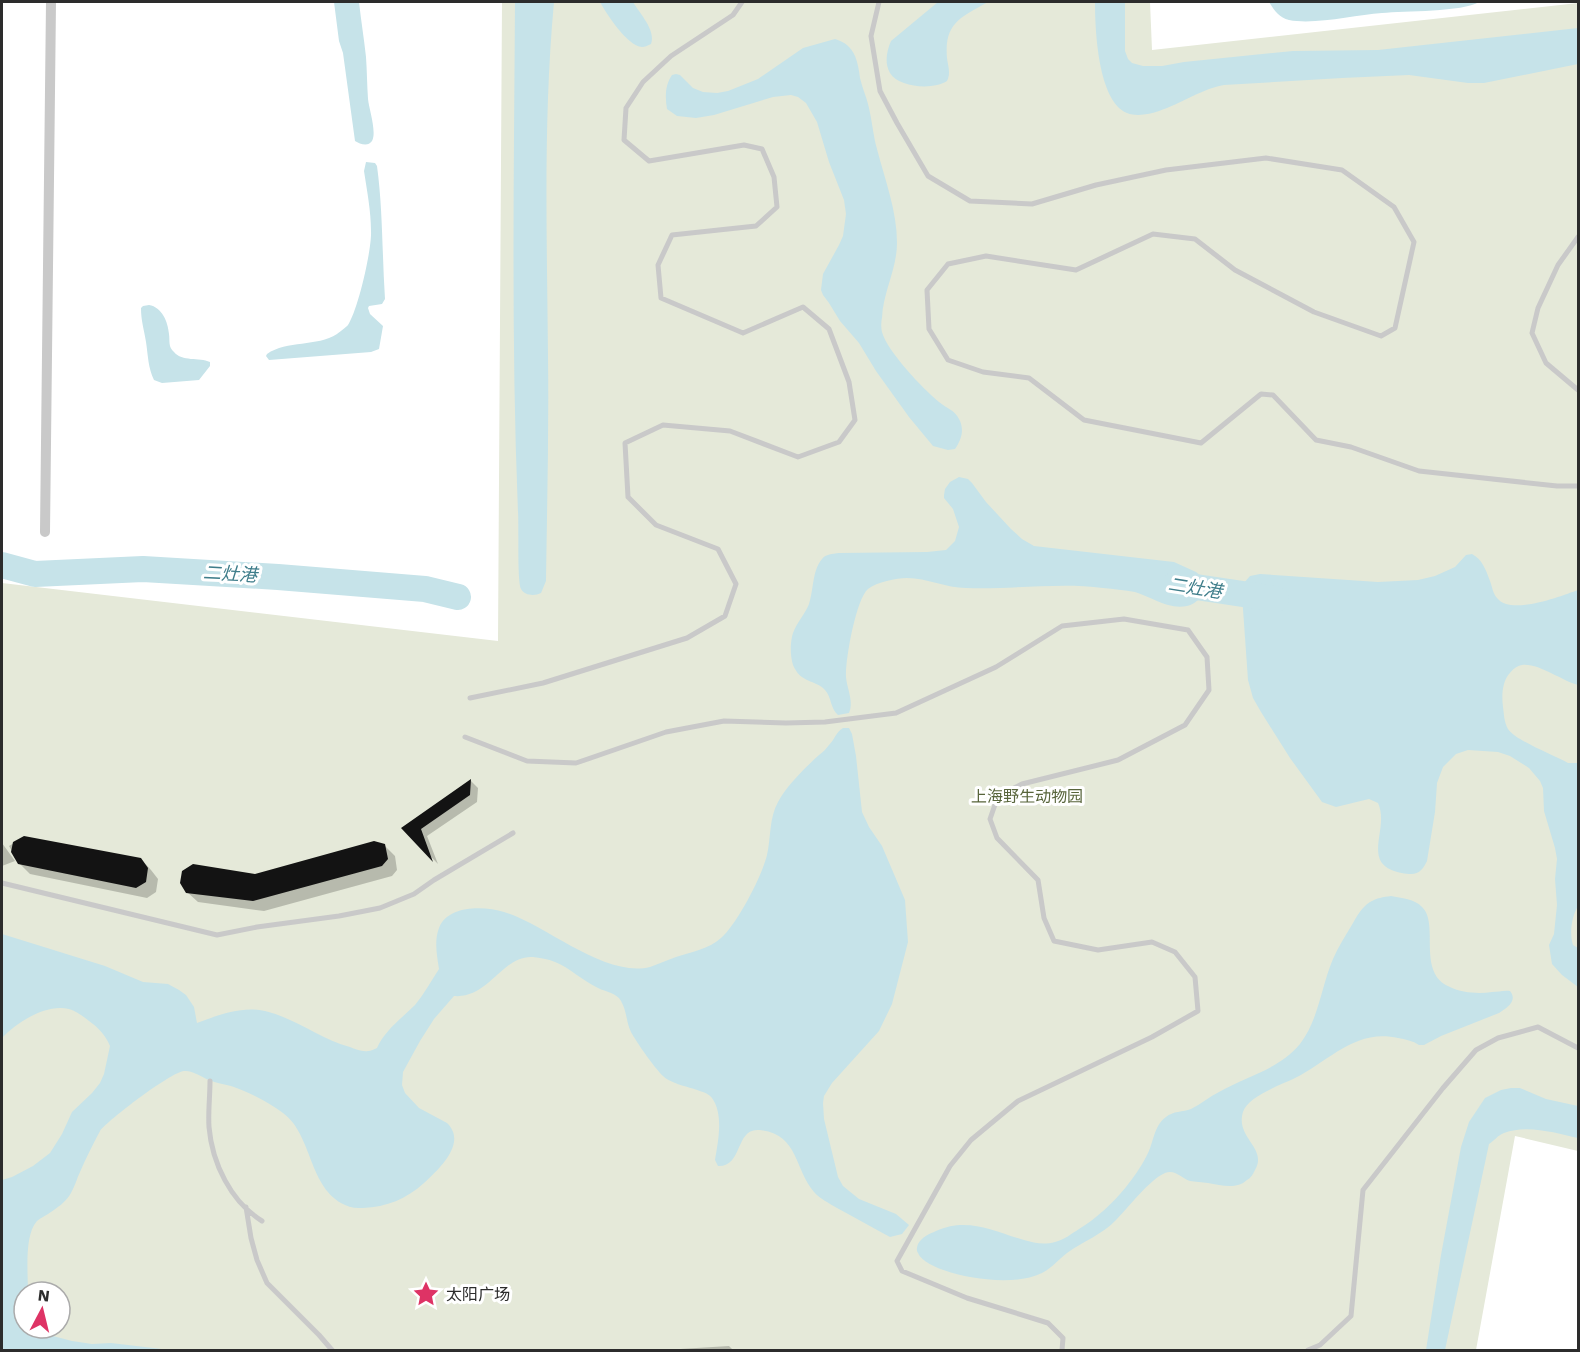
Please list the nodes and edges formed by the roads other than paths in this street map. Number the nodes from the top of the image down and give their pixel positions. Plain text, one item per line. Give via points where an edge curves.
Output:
1 (51, 2) edge
2 (742, 2) edge
3 (879, 2) edge
4 (1578, 237) edge
5 (1578, 390) edge
6 (1578, 486) edge
7 (45, 532) dead end
8 (470, 698) dead end
9 (465, 736) dead end
10 (513, 833) dead end
11 (2, 883) edge
12 (1578, 1048) edge
13 (210, 1081) dead end
14 (246, 1207) junction
15 (262, 1221) dead end
16 (332, 1350) edge
17 (1062, 1350) edge
18 (1308, 1350) edge

1 - 7 street
2 - 8 lane via 733,15 671,56 643,82 626,108 624,140 649,160 744,145 762,149 774,177 777,207 756,226 672,235 658,264 661,298 743,333 803,307 829,329 849,382 855,420 839,442 798,457 730,431 663,424 625,443 628,497 656,525 718,549 736,584 725,616 687,638 543,683
3 - 6 lane via 871,36 880,91 928,176 970,201 1032,204 1166,170 1266,158 1342,170 1394,207 1414,242 1395,328 1381,336 1314,312 1234,270 1195,239 1153,234 1076,270 986,256 948,264 927,290 929,329 948,360 983,372 1029,378 1084,420 1201,443 1261,394 1273,395 1316,440 1352,447 1419,471
4 - 5 lane via 1558,265 1538,308 1532,333 1546,363
9 - 17 lane via 527,761 576,763 666,732 724,721 825,722 896,713 996,667 1062,626 1124,619 1188,630 1207,657 1209,690 1185,725 1118,760 1022,784 998,796 990,819 997,838 1038,880 1044,918 1054,941 1098,950 1152,942 1175,952 1195,976 1198,1011 1018,1101 971,1140 950,1166 897,1261 902,1271 967,1298 1048,1323 1063,1338
10 - 11 lane via 414,894 380,908 217,935
12 - 18 lane via 1538,1027 1498,1038 1476,1050 1363,1190 1351,1316 1320,1345
13 - 14 lane via 209,1127 220,1173
14 - 15 lane
14 - 16 lane via 250,1238 267,1283

